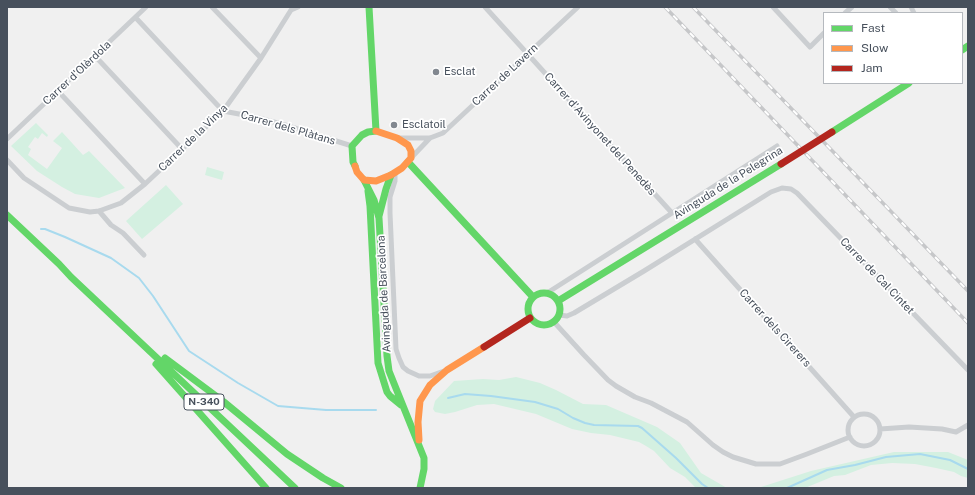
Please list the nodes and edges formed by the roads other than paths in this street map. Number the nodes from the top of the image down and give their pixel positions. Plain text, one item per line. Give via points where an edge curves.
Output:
1 (146, 7) edge
2 (212, 7) edge
3 (298, 7) edge
4 (369, 7) edge
5 (485, 7) edge
6 (578, 7) edge
7 (773, 7) edge
8 (290, 8) edge
9 (136, 18) junction
10 (823, 34) edge
11 (528, 54) junction
12 (95, 56) junction
13 (261, 58) junction
14 (907, 84) edge
15 (58, 91) junction
16 (223, 111) junction
17 (376, 131) junction
18 (397, 138) junction
19 (430, 138) junction
20 (7, 139) edge
21 (352, 146) junction
22 (777, 146) dead end
23 (182, 149) junction
24 (7, 160) edge
25 (410, 160) junction
26 (393, 174) junction
27 (365, 181) junction
28 (145, 184) junction
29 (99, 211) junction
30 (672, 213) junction
31 (7, 215) edge
32 (379, 218) junction
33 (695, 239) junction
34 (144, 255) dead end
35 (547, 293) junction
36 (533, 297) junction
37 (558, 301) junction
38 (559, 315) junction
39 (113, 317) junction
40 (530, 318) junction
41 (554, 322) junction
42 (447, 370) junction
43 (968, 370) edge
44 (402, 406) junction
45 (854, 417) junction
46 (968, 425) edge
47 (880, 429) junction
48 (850, 437) junction
49 (419, 446) junction
50 (423, 475) junction
51 (266, 488) edge
52 (295, 488) edge
53 (341, 488) edge
54 (416, 488) edge
55 (420, 488) edge

1 - 9 street, Carrer d'Olèrdola
2 - 13 street
3 - 8 street, Carrer de la Vinya
4 - 17 main road
5 - 11 street, Carrer d'Avinyonet del Penedès
6 - 11 street, Carrer de Lavern
7 - 10 street via 810,47
8 - 13 street, Carrer de la Vinya
9 - 12 street, Carrer d'Olèrdola
9 - 16 street
11 - 19 street, Carrer de Lavern via 443,133
11 - 30 street, Carrer d'Avinyonet del Penedès
12 - 15 street, Carrer d'Olèrdola
12 - 23 street
13 - 16 street, Carrer de la Vinya
14 - 37 main road, Avinguda de la Pelegrina, bridge
15 - 20 street, Carrer d'Olèrdola
15 - 28 street
16 - 21 street, Carrer dels Plàtans via 285,125
16 - 23 street, Carrer de la Vinya
17 - 18 main road
17 - 21 main road via 362,135
18 - 19 street, Carrer de Lavern
18 - 25 main road via 408,145 411,151
19 - 25 street, Carrer de Lavern
21 - 27 main road via 353,162
22 - 30 street, Avinguda de la Pelegrina
23 - 28 street, Carrer de la Vinya
24 - 29 street via 24,178 69,208
25 - 26 main road
25 - 36 main road
26 - 27 main road via 381,180
26 - 32 main road, Avinguda de Barcelona via 382,200
26 - 42 street, Avinguda de Barcelona via 395,181 390,197 390,213 397,354 403,367 419,376 430,376
27 - 32 main road, Avinguda de Barcelona
27 - 44 main road via 370,206 378,363 387,392
28 - 29 street, Carrer de la Vinya via 121,203
29 - 34 street
30 - 35 street, Avinguda de la Pelegrina
31 - 39 main road, N-340
32 - 44 main road, Avinguda de Barcelona via 387,356
33 - 38 street via 574,313 567,316
33 - 43 street, Carrer de Cal Cintet via 766,195 782,188 791,189
33 - 45 street, Carrer dels Cirerers
35 - 36 main road
35 - 37 main road
36 - 40 main road via 527,309
37 - 38 main road
38 - 41 main road
39 - 51 main road
39 - 52 main road, N-340
39 - 53 main road via 230,406 287,454
40 - 41 main road via 541,325
40 - 42 main road
41 - 48 street via 608,380 635,397 687,422 713,445 733,457 756,464 780,464
42 - 49 main road via 430,385 420,401
44 - 49 main road, Avinguda de Barcelona
45 - 47 street via 860,414 873,416
45 - 48 street via 848,429
46 - 47 street via 956,432 909,427
47 - 48 street via 879,436 870,445 858,445
49 - 50 main road via 424,458
50 - 54 main road
50 - 55 main road

